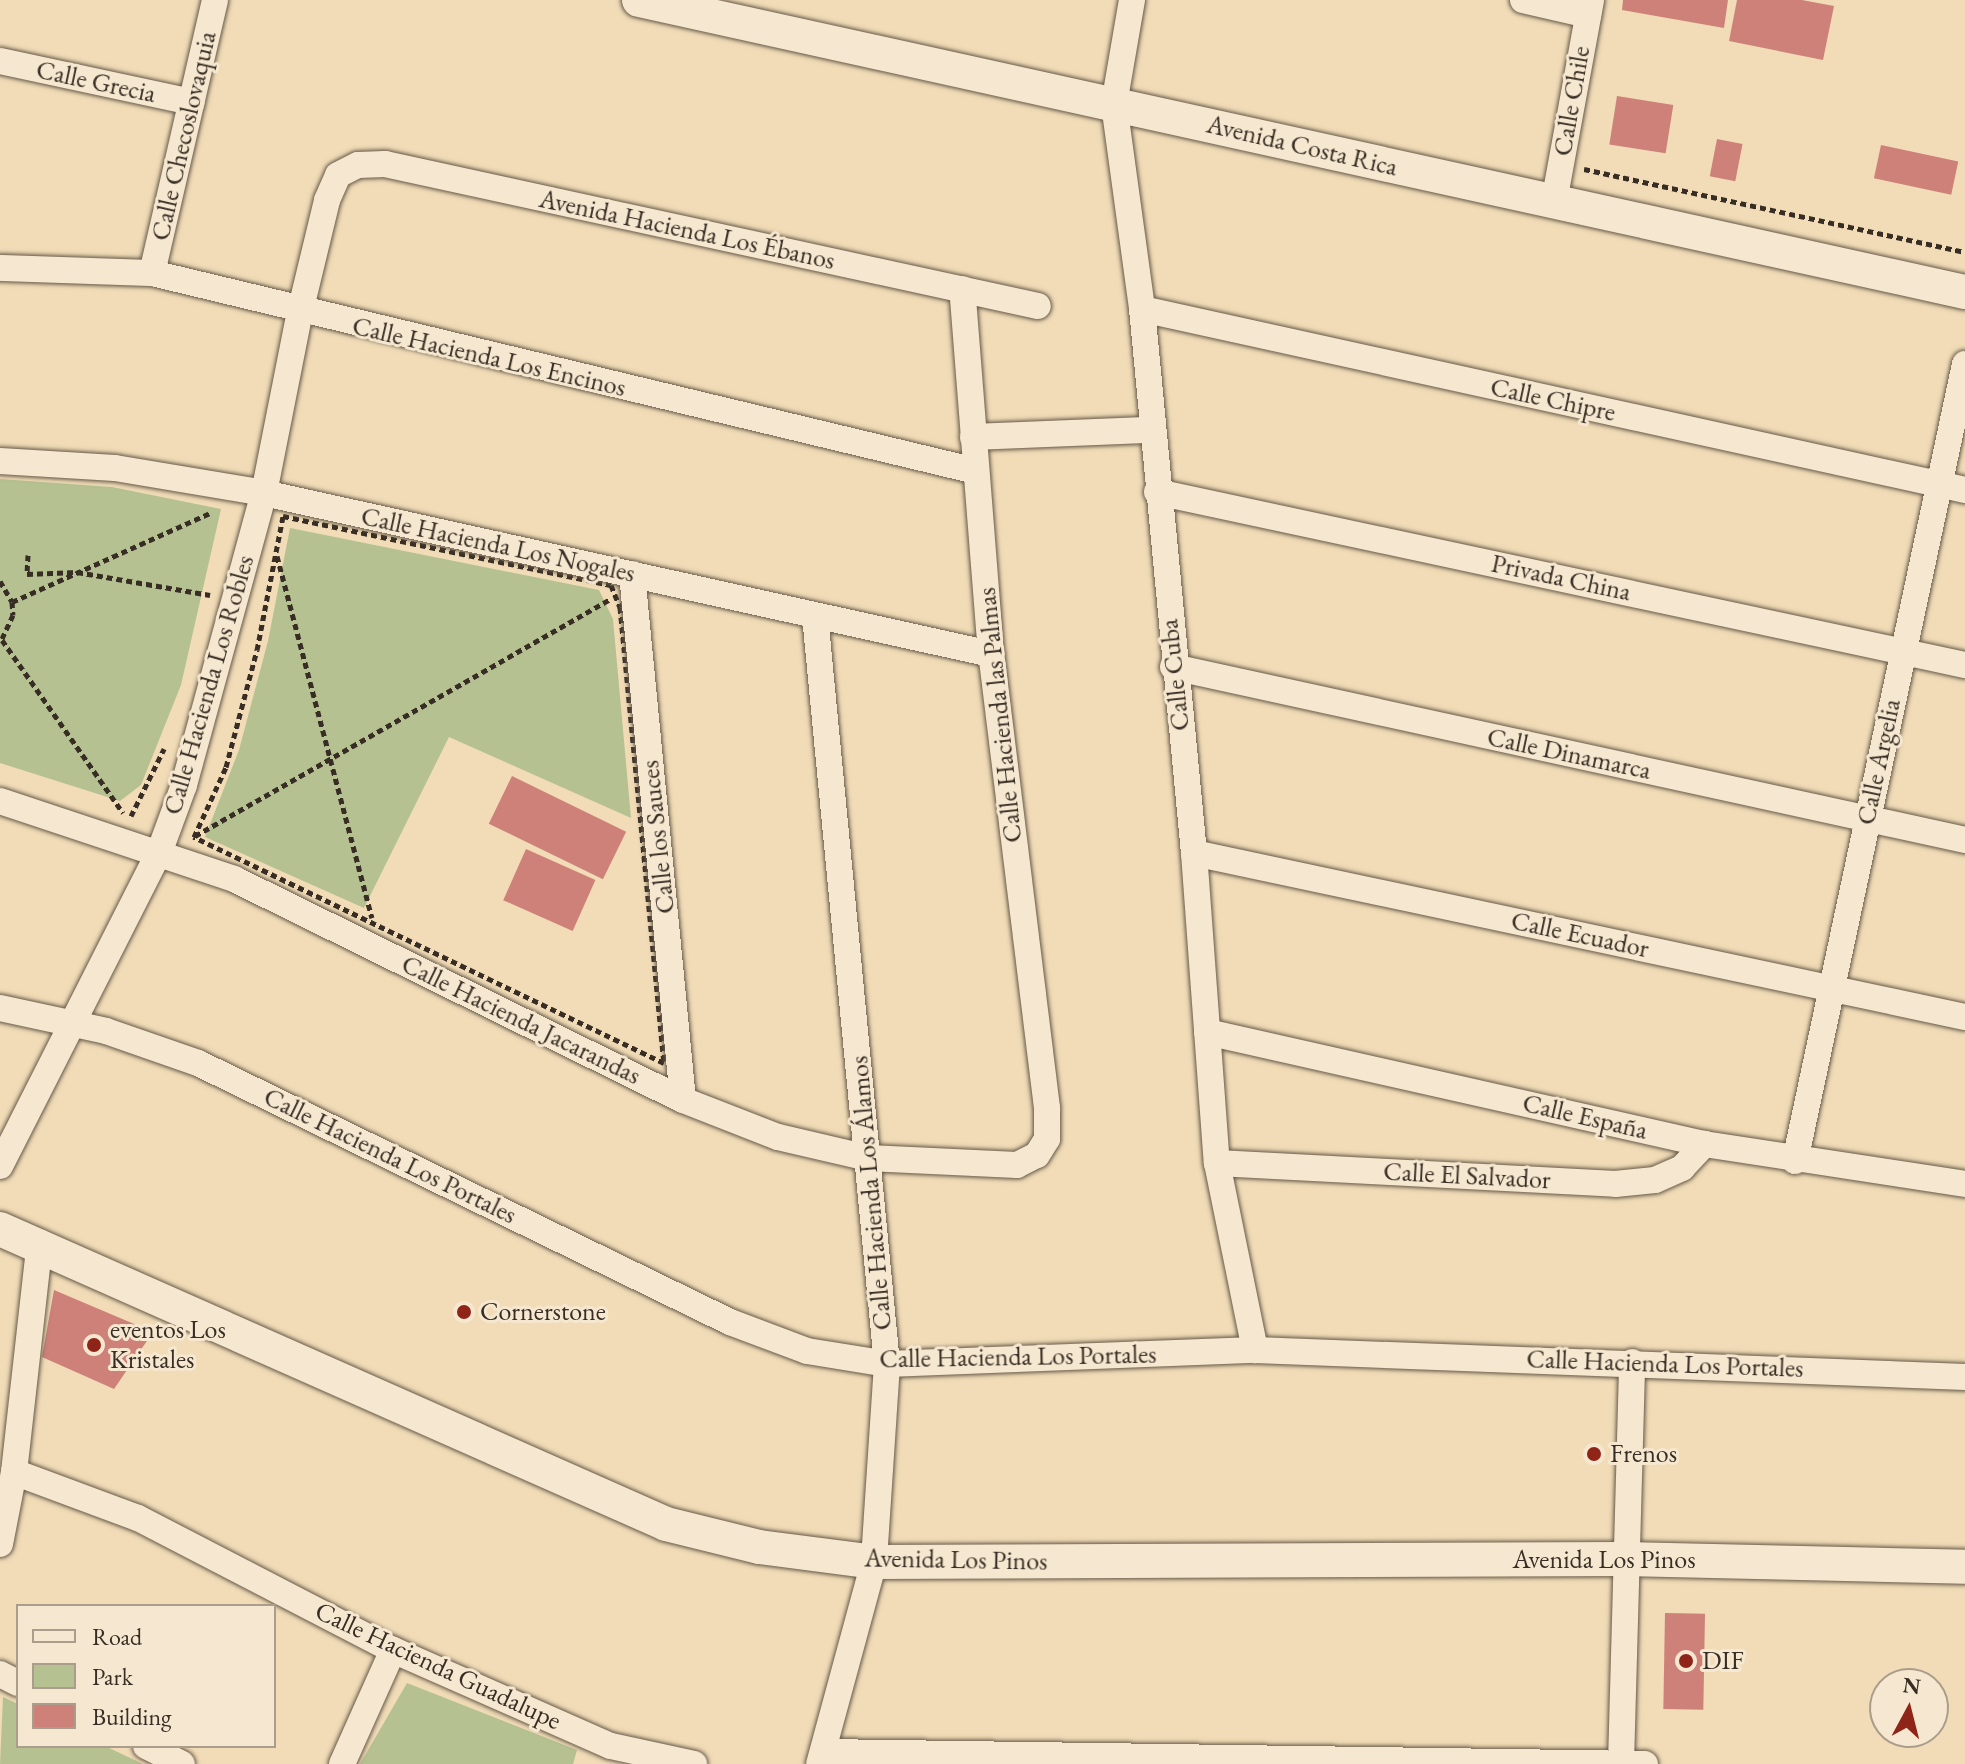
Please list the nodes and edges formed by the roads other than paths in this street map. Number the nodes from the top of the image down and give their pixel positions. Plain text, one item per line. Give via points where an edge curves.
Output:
1 (215, 0) edge
2 (1132, 0) edge
3 (1523, 0) edge
4 (659, 2) edge
5 (1589, 8) edge
6 (0, 61) edge
7 (192, 102) junction
8 (1114, 104) junction
9 (338, 175) joint
10 (1554, 202) junction
11 (0, 268) edge
12 (152, 273) junction
13 (962, 289) junction
14 (1965, 292) edge
15 (1038, 306) dead end
16 (1142, 309) junction
17 (300, 312) junction
18 (1965, 364) edge
19 (1151, 430) junction
20 (973, 437) junction
21 (0, 461) edge
22 (976, 471) junction
23 (1938, 485) junction
24 (1965, 490) edge
25 (1157, 492) junction
26 (264, 493) junction
27 (632, 574) junction
28 (815, 616) junction
29 (1903, 652) junction
30 (991, 654) junction
31 (1965, 665) edge
32 (1173, 667) junction
33 (0, 801) edge
34 (1867, 819) junction
35 (1965, 840) edge
36 (159, 853) junction
37 (1194, 853) junction
38 (1831, 988) junction
39 (0, 1008) edge
40 (1965, 1017) edge
41 (74, 1026) junction
42 (1207, 1032) junction
43 (683, 1100) junction
44 (1047, 1139) joint
45 (1704, 1144) junction
46 (868, 1158) junction
47 (1795, 1161) junction
48 (1217, 1163) junction
49 (0, 1166) edge
50 (1965, 1184) edge
51 (13, 1229) edge
52 (1255, 1350) junction
53 (1632, 1362) junction
54 (887, 1364) junction
55 (1965, 1377) edge
56 (14, 1472) junction
57 (0, 1544) edge
58 (1624, 1559) junction
59 (874, 1562) junction
60 (1965, 1567) edge
61 (393, 1650) junction
62 (150, 1748) edge
63 (608, 1755) edge
64 (821, 1758) edge
65 (1158, 1759) edge
66 (1621, 1763) edge
67 (182, 1764) edge
68 (342, 1764) edge
69 (694, 1764) edge
70 (1645, 1764) edge

1 - 7 street, Calle Checoslovaquia
2 - 8 street, Calle Cuba
3 - 5 street
4 - 8 street, Avenida Costa Rica
5 - 10 street, Calle Chile
6 - 7 street, Calle Grecia
7 - 12 street, Calle Checoslovaquia
8 - 10 street, Avenida Costa Rica
8 - 16 street, Calle Cuba
9 - 13 street, Avenida Hacienda Los Ébanos via 358,165 385,164
9 - 17 street, Calle Hacienda Los Robles
10 - 14 street, Avenida Costa Rica
11 - 12 street, Calle Hacienda Los Encinos
12 - 17 street, Calle Hacienda Los Encinos
13 - 15 street, Avenida Hacienda Los Ébanos
13 - 20 street, Calle Hacienda las Palmas
16 - 19 street, Calle Cuba
16 - 23 street, Calle Chipre
17 - 22 street, Calle Hacienda Los Encinos
17 - 26 street, Calle Hacienda Los Robles
18 - 23 street, Calle Argelia
19 - 20 street
19 - 25 street, Calle Cuba
20 - 22 street, Calle Hacienda las Palmas
21 - 26 street, Calle Hacienda Los Nogales via 115,468
22 - 30 street, Calle Hacienda las Palmas
23 - 24 street, Calle Chipre
23 - 29 street, Calle Argelia
25 - 29 street, Privada China
25 - 32 street, Calle Cuba
26 - 27 street, Calle Hacienda Los Nogales
26 - 36 street, Calle Hacienda Los Robles via 208,707
27 - 28 street, Calle Hacienda Los Nogales
27 - 43 street, Calle los Sauces
28 - 30 street, Calle Hacienda Los Nogales
28 - 46 street, Calle Hacienda Los Álamos
29 - 31 street, Privada China
29 - 34 street, Calle Argelia
30 - 44 street, Calle Hacienda las Palmas
32 - 34 street, Calle Dinamarca
32 - 37 street, Calle Cuba
33 - 36 street, Calle Hacienda Jacarandas
34 - 35 street, Calle Dinamarca
34 - 38 street, Calle Argelia
36 - 41 street, Calle Hacienda Los Robles
36 - 43 street, Calle Hacienda Jacarandas via 234,879
37 - 38 street, Calle Ecuador
37 - 42 street, Calle Cuba
38 - 40 street, Calle Ecuador
38 - 47 street, Calle Argelia
39 - 41 street, Calle Hacienda Los Portales
41 - 49 street, Calle Hacienda Los Robles
41 - 54 street, Calle Hacienda Los Portales via 151,1043 198,1063 730,1322 807,1351
42 - 45 street, Calle España
42 - 48 street, Calle Cuba
43 - 46 street, Calle Hacienda Jacarandas via 778,1137
44 - 46 street, Calle Hacienda Jacarandas via 1037,1155 1017,1165
45 - 47 street, Calle España
45 - 48 street, Calle El Salvador via 1682,1168 1655,1180 1615,1184
46 - 54 street, Calle Hacienda Los Álamos
47 - 50 street, Calle España
48 - 52 street, Calle Cuba
51 - 56 street
51 - 59 street, Avenida Los Pinos via 666,1524 759,1547
52 - 53 street, Calle Hacienda Los Portales
52 - 54 street, Calle Hacienda Los Portales
53 - 55 street, Calle Hacienda Los Portales
53 - 58 street
54 - 59 street, Calle Hacienda Los Álamos
56 - 57 street
56 - 61 street, Calle Hacienda Guadalupe via 138,1518
58 - 59 street, Avenida Los Pinos
58 - 60 street, Avenida Los Pinos
58 - 66 street
59 - 64 street, Calle Hacienda Los Álamos
61 - 63 street, Calle Hacienda Guadalupe
61 - 68 street
62 - 67 street
63 - 69 street, Calle Hacienda Guadalupe
64 - 65 street
65 - 66 street
66 - 70 street

